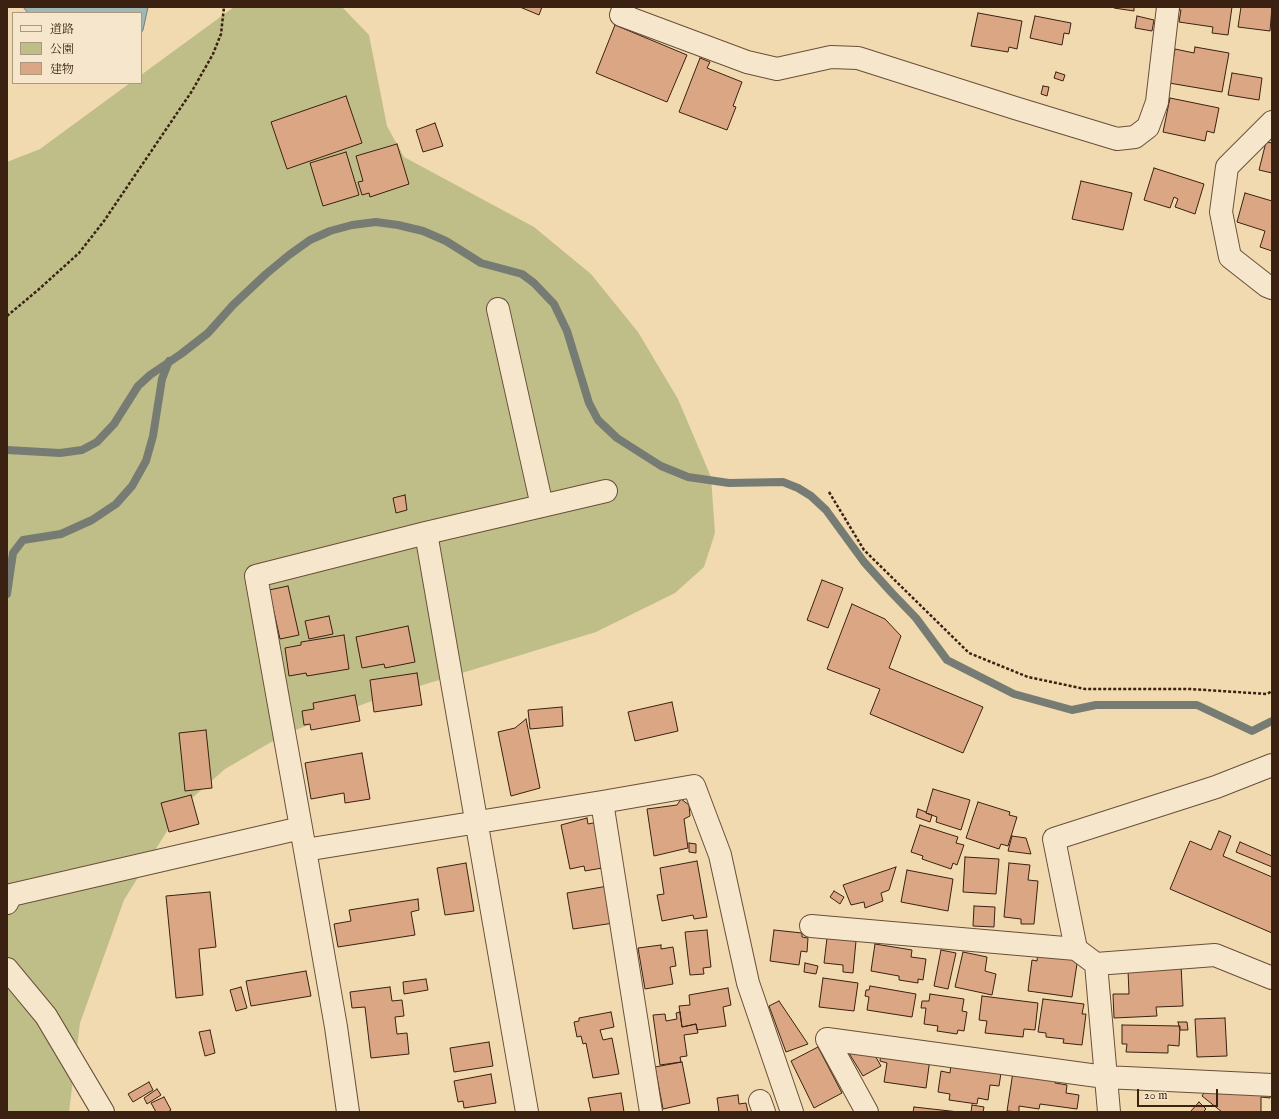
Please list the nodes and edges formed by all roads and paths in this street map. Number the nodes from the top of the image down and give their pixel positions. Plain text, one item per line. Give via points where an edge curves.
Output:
1 (224, 7) edge
2 (624, 7) edge
3 (1168, 7) edge
4 (1272, 122) edge
5 (1272, 288) edge
6 (498, 309) dead end
7 (7, 316) edge
8 (606, 491) dead end
9 (828, 492) dead end
10 (542, 506) junction
11 (426, 532) junction
12 (1272, 691) edge
13 (1272, 765) edge
14 (602, 802) junction
15 (476, 822) junction
16 (301, 828) junction
17 (305, 850) junction
18 (7, 903) edge
19 (811, 926) dead end
20 (1076, 949) junction
21 (1096, 964) junction
22 (7, 969) edge
23 (1272, 978) edge
24 (1105, 1077) junction
25 (1272, 1085) edge
26 (103, 1112) edge
27 (348, 1112) edge
28 (527, 1112) edge
29 (651, 1112) edge
30 (792, 1112) edge
31 (867, 1112) edge
32 (1109, 1112) edge

1 - 7 path via 221,34 213,54 192,91 104,221 79,252
2 - 3 street via 621,15 747,62 777,69 831,57 858,58 1117,139 1135,137 1148,127 1157,102
4 - 5 street via 1227,167 1221,212 1230,257
6 - 10 street
8 - 10 street
9 - 12 path via 864,550 969,653 1028,677 1085,690 1190,689 1267,694
10 - 11 street
11 - 15 street
11 - 16 street via 256,576
13 - 20 street via 1216,787 1054,839
14 - 15 street
14 - 29 street
14 - 30 street via 694,786 720,855 748,983
15 - 17 street
15 - 28 street
16 - 17 street
16 - 18 street via 11,895
17 - 27 street
19 - 20 street
20 - 21 street
21 - 23 street via 1215,955
21 - 24 street
22 - 26 street via 46,1016
24 - 25 street
24 - 31 street via 827,1039
24 - 32 street

